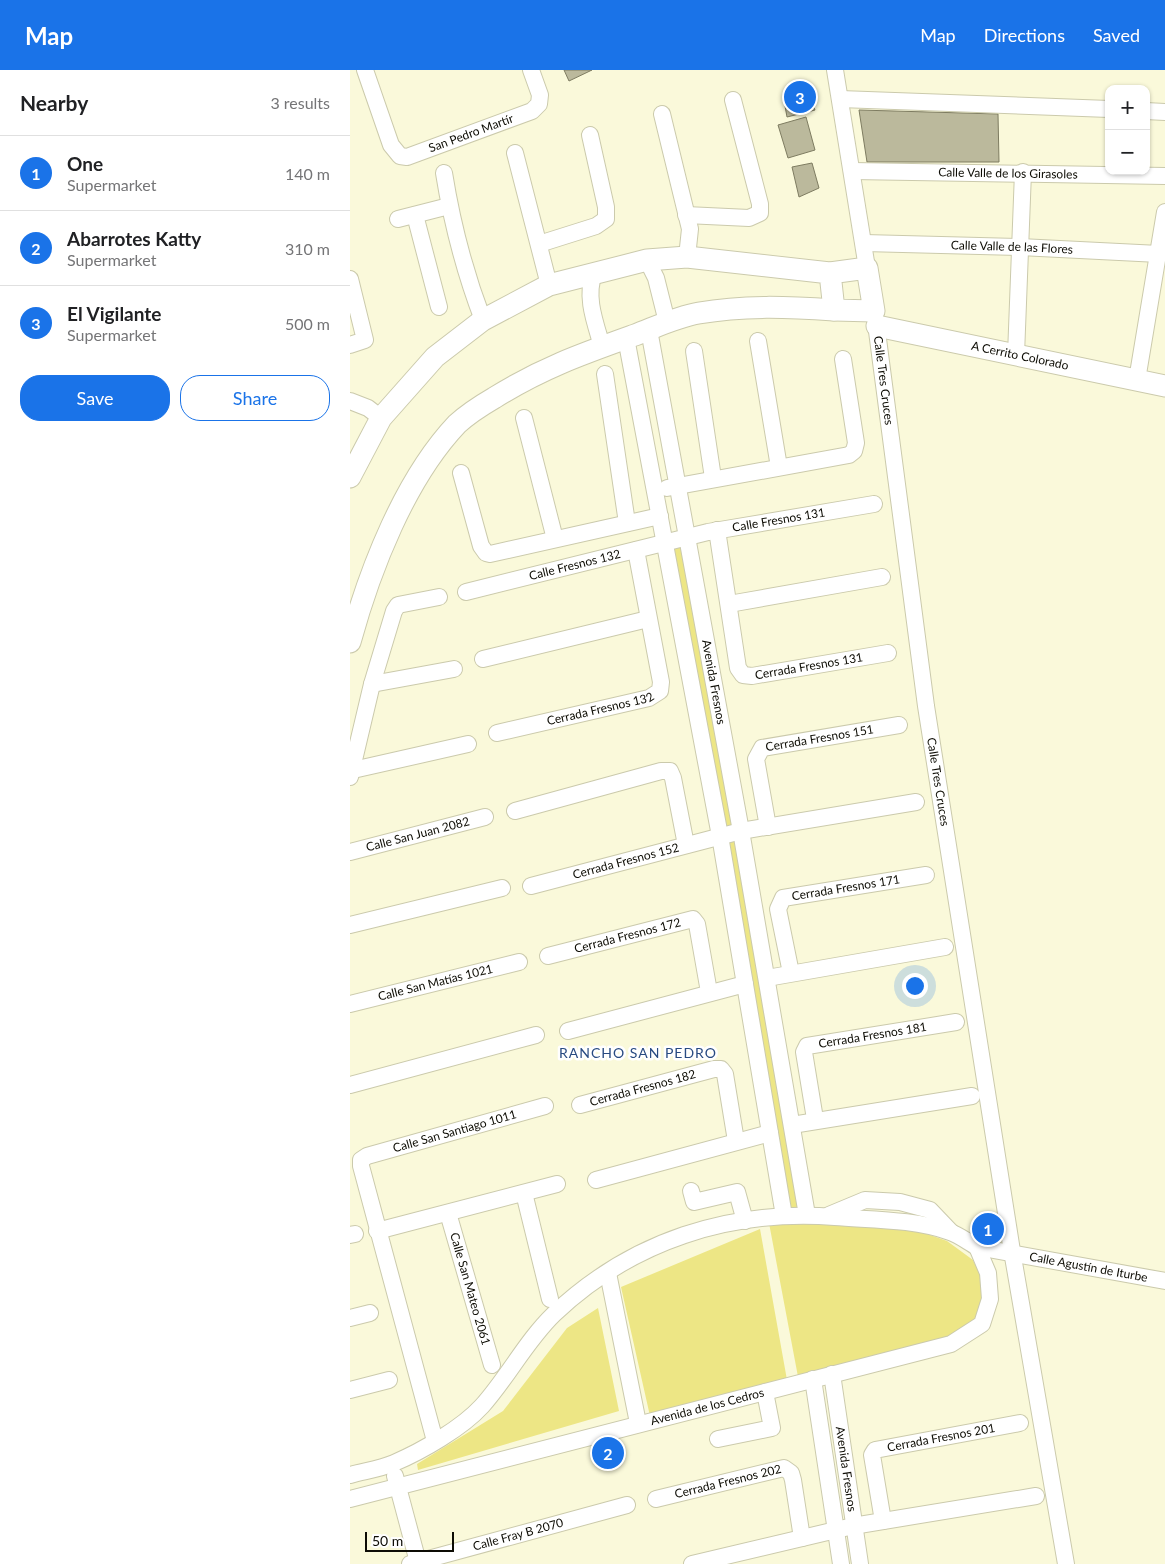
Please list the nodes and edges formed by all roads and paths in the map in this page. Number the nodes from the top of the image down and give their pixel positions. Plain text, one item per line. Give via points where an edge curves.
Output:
1 (365, 70) edge
2 (531, 70) edge
3 (835, 70) edge
4 (732, 100) dead end
5 (840, 100) junction
6 (1105, 109) edge
7 (1150, 111) edge
8 (1165, 112) edge
9 (662, 114) dead end
10 (590, 135) dead end
11 (515, 153) dead end
12 (852, 171) junction
13 (1023, 172) junction
14 (444, 173) dead end
15 (1165, 176) edge
16 (449, 206) junction
17 (1165, 212) edge
18 (415, 215) junction
19 (686, 215) junction
20 (398, 219) dead end
21 (864, 243) junction
22 (539, 244) junction
23 (1020, 247) junction
24 (1159, 254) junction
25 (686, 257) junction
26 (647, 260) junction
27 (867, 268) junction
28 (594, 273) junction
29 (830, 273) junction
30 (1160, 273) edge
31 (350, 279) edge
32 (549, 285) junction
33 (439, 306) dead end
34 (834, 310) junction
35 (875, 318) junction
36 (483, 320) junction
37 (658, 326) junction
38 (626, 338) junction
39 (758, 341) dead end
40 (350, 345) edge
41 (602, 346) junction
42 (694, 351) dead end
43 (1016, 355) junction
44 (843, 360) dead end
45 (605, 374) dead end
46 (1137, 380) junction
47 (1165, 386) edge
48 (350, 401) edge
49 (381, 418) junction
50 (524, 418) dead end
51 (779, 467) junction
52 (461, 473) dead end
53 (350, 477) edge
54 (713, 478) junction
55 (676, 486) junction
56 (655, 491) junction
57 (874, 504) dead end
58 (660, 516) junction
59 (627, 523) junction
60 (717, 530) junction
61 (685, 537) junction
62 (555, 539) junction
63 (664, 542) junction
64 (636, 550) junction
65 (882, 577) dead end
66 (466, 592) dead end
67 (440, 597) dead end
68 (356, 598) edge
69 (729, 604) junction
70 (648, 618) junction
71 (350, 642) edge
72 (888, 653) dead end
73 (483, 659) dead end
74 (454, 669) dead end
75 (372, 684) junction
76 (899, 725) dead end
77 (497, 733) dead end
78 (468, 744) dead end
79 (352, 773) edge
80 (916, 802) dead end
81 (516, 810) dead end
82 (485, 817) dead end
83 (768, 827) junction
84 (742, 831) junction
85 (720, 836) junction
86 (686, 845) junction
87 (350, 852) edge
88 (926, 875) dead end
89 (531, 886) dead end
90 (502, 888) dead end
91 (350, 925) edge
92 (946, 947) dead end
93 (548, 956) dead end
94 (519, 962) dead end
95 (791, 973) junction
96 (767, 978) junction
97 (745, 984) junction
98 (709, 992) junction
99 (350, 1004) edge
100 (956, 1022) dead end
101 (568, 1031) dead end
102 (536, 1034) dead end
103 (776, 1034) junction
104 (754, 1039) junction
105 (350, 1085) edge
106 (972, 1096) dead end
107 (580, 1104) dead end
108 (545, 1106) dead end
109 (815, 1119) junction
110 (792, 1125) junction
111 (770, 1133) junction
112 (736, 1141) junction
113 (596, 1180) dead end
114 (557, 1184) dead end
115 (524, 1193) junction
116 (694, 1201) dead end
117 (448, 1213) junction
118 (807, 1215) junction
119 (784, 1216) junction
120 (745, 1221) junction
121 (377, 1232) junction
122 (977, 1246) junction
123 (1012, 1251) junction
124 (608, 1273) junction
125 (1165, 1281) edge
126 (550, 1298) dead end
127 (370, 1313) dead end
128 (350, 1318) edge
129 (492, 1364) dead end
130 (832, 1374) junction
131 (813, 1379) junction
132 (389, 1380) dead end
133 (350, 1390) edge
134 (764, 1392) junction
135 (638, 1423) junction
136 (1020, 1423) dead end
137 (718, 1440) dead end
138 (435, 1441) junction
139 (392, 1464) junction
140 (350, 1475) edge
141 (398, 1486) junction
142 (1036, 1496) dead end
143 (350, 1499) edge
144 (656, 1499) dead end
145 (627, 1505) dead end
146 (883, 1521) junction
147 (853, 1526) junction
148 (837, 1530) junction
149 (802, 1538) junction
150 (414, 1563) edge
151 (692, 1564) edge
152 (842, 1564) edge
153 (860, 1564) edge
154 (1066, 1564) edge

1 - 2 street, San Pedro Martír via 392,145 400,156 413,156 532,110 540,104 540,95
3 - 5 street
4 - 19 street via 760,213 749,218
5 - 6 street
5 - 12 street
7 - 8 street
9 - 19 street
10 - 22 street via 606,218 596,226
11 - 22 street
12 - 13 street, Calle Valle de los Girasoles
12 - 21 street
13 - 15 street, Calle Valle de los Girasoles
13 - 23 street
14 - 16 street
16 - 18 street
16 - 36 street via 472,293
17 - 24 street
18 - 20 street
18 - 33 street
19 - 25 street via 690,229
21 - 23 street, Calle Valle de las Flores
21 - 27 street
22 - 32 street
23 - 24 street, Calle Valle de las Flores
23 - 43 street
24 - 30 street
25 - 26 main road
25 - 29 main road
26 - 28 main road
26 - 37 street, Avenida Fresnos via 656,278
27 - 29 main road
27 - 35 main road
28 - 32 main road
28 - 41 street via 590,298
29 - 34 main road
30 - 46 street
31 - 40 street via 365,340
32 - 36 main road
34 - 35 main road, A Cerrito Colorado
34 - 37 main road, A Cerrito Colorado via 738,308 698,313
35 - 43 main road, A Cerrito Colorado
35 - 123 street, Calle Tres Cruces via 926,706
36 - 49 main road via 435,357
37 - 38 main road, A Cerrito Colorado
37 - 55 street, Avenida Fresnos
38 - 41 main road, A Cerrito Colorado
38 - 56 street, Avenida Fresnos
39 - 51 street
41 - 68 main road, A Cerrito Colorado via 528,376 458,424 411,486
42 - 54 street
43 - 46 main road, A Cerrito Colorado
44 - 51 street via 856,442 854,451 845,456
45 - 59 street
46 - 47 main road, A Cerrito Colorado
48 - 49 street via 368,408
49 - 53 main road
50 - 62 street
51 - 54 street
52 - 62 street via 481,546 486,553 495,554
54 - 55 street
55 - 56 street
55 - 61 street, Avenida Fresnos
56 - 58 street, Avenida Fresnos
57 - 60 street, Calle Fresnos 131
58 - 59 street
58 - 63 street, Avenida Fresnos
59 - 62 street
60 - 61 street, Calle Fresnos 131
60 - 69 street, Cerrada Fresnos 131
61 - 63 street, Calle Fresnos 132
61 - 84 street, Avenida Fresnos
63 - 64 street, Calle Fresnos 132
63 - 85 street, Avenida Fresnos
64 - 66 street, Calle Fresnos 132
64 - 70 street, Cerrada Fresnos 132
65 - 69 street
67 - 75 street via 396,608
68 - 71 main road, A Cerrito Colorado
69 - 72 street, Cerrada Fresnos 131 via 738,668 747,676
70 - 73 street
70 - 77 street, Cerrada Fresnos 132 via 661,682 660,691 655,696
74 - 75 street
75 - 79 street
76 - 83 street, Cerrada Fresnos 151 via 762,748 756,758
78 - 79 street
80 - 83 street
81 - 86 street via 670,771
82 - 87 street, Calle San Juan 2082
83 - 84 street
84 - 85 street
84 - 96 street, Avenida Fresnos
85 - 86 street, Cerrada Fresnos 152
85 - 97 street, Avenida Fresnos
86 - 89 street, Cerrada Fresnos 152
88 - 95 street, Cerrada Fresnos 171 via 783,898 778,909
90 - 91 street
92 - 95 street
93 - 98 street, Cerrada Fresnos 172 via 693,919 697,924
94 - 99 street, Calle San Matías 1021
95 - 96 street
96 - 103 street, Avenida Fresnos
97 - 98 street
97 - 104 street, Avenida Fresnos
98 - 101 street
100 - 109 street, Cerrada Fresnos 181 via 807,1046 804,1052
102 - 105 street
103 - 104 street
103 - 110 street, Avenida Fresnos
104 - 111 street, Avenida Fresnos
106 - 109 street
107 - 112 street, Cerrada Fresnos 182 via 714,1068 721,1069 726,1074
108 - 121 street, Calle San Santiago 1011 via 363,1158 362,1169
109 - 110 street
110 - 118 street, Avenida Fresnos
111 - 112 street
111 - 119 street, Avenida Fresnos
112 - 113 street
114 - 115 street
115 - 117 street
115 - 126 street
116 - 120 street via 737,1192
117 - 121 street
117 - 129 street, Calle San Mateo 2061
118 - 119 street
118 - 122 street via 827,1216 864,1200 900,1202 930,1210 951,1232
119 - 120 street
120 - 124 street via 676,1236 652,1246
121 - 138 street
122 - 123 street
122 - 130 street, Avenida de los Cedros via 988,1273 990,1298 982,1324 951,1344
123 - 125 street, Calle Agustín de Iturbe
123 - 154 street, Calle Tres Cruces
124 - 135 street
124 - 138 street via 555,1313 482,1405
127 - 128 street
130 - 131 street, Avenida de los Cedros
130 - 147 street, Avenida Fresnos
131 - 134 street, Avenida de los Cedros
131 - 148 street, Avenida Fresnos
132 - 133 street
134 - 135 street, Avenida de los Cedros
134 - 137 street via 772,1428
135 - 141 street, Avenida de los Cedros
136 - 146 street, Cerrada Fresnos 201 via 875,1450 872,1456
138 - 139 street
139 - 140 street
139 - 141 street
141 - 143 street, Avenida de los Cedros
141 - 150 street
142 - 146 street
144 - 149 street, Cerrada Fresnos 202 via 784,1468 793,1480
145 - 150 street, Calle Fray B 2070
146 - 147 street
147 - 148 street
147 - 153 street, Avenida Fresnos
148 - 149 street
148 - 152 street, Avenida Fresnos
149 - 151 street

